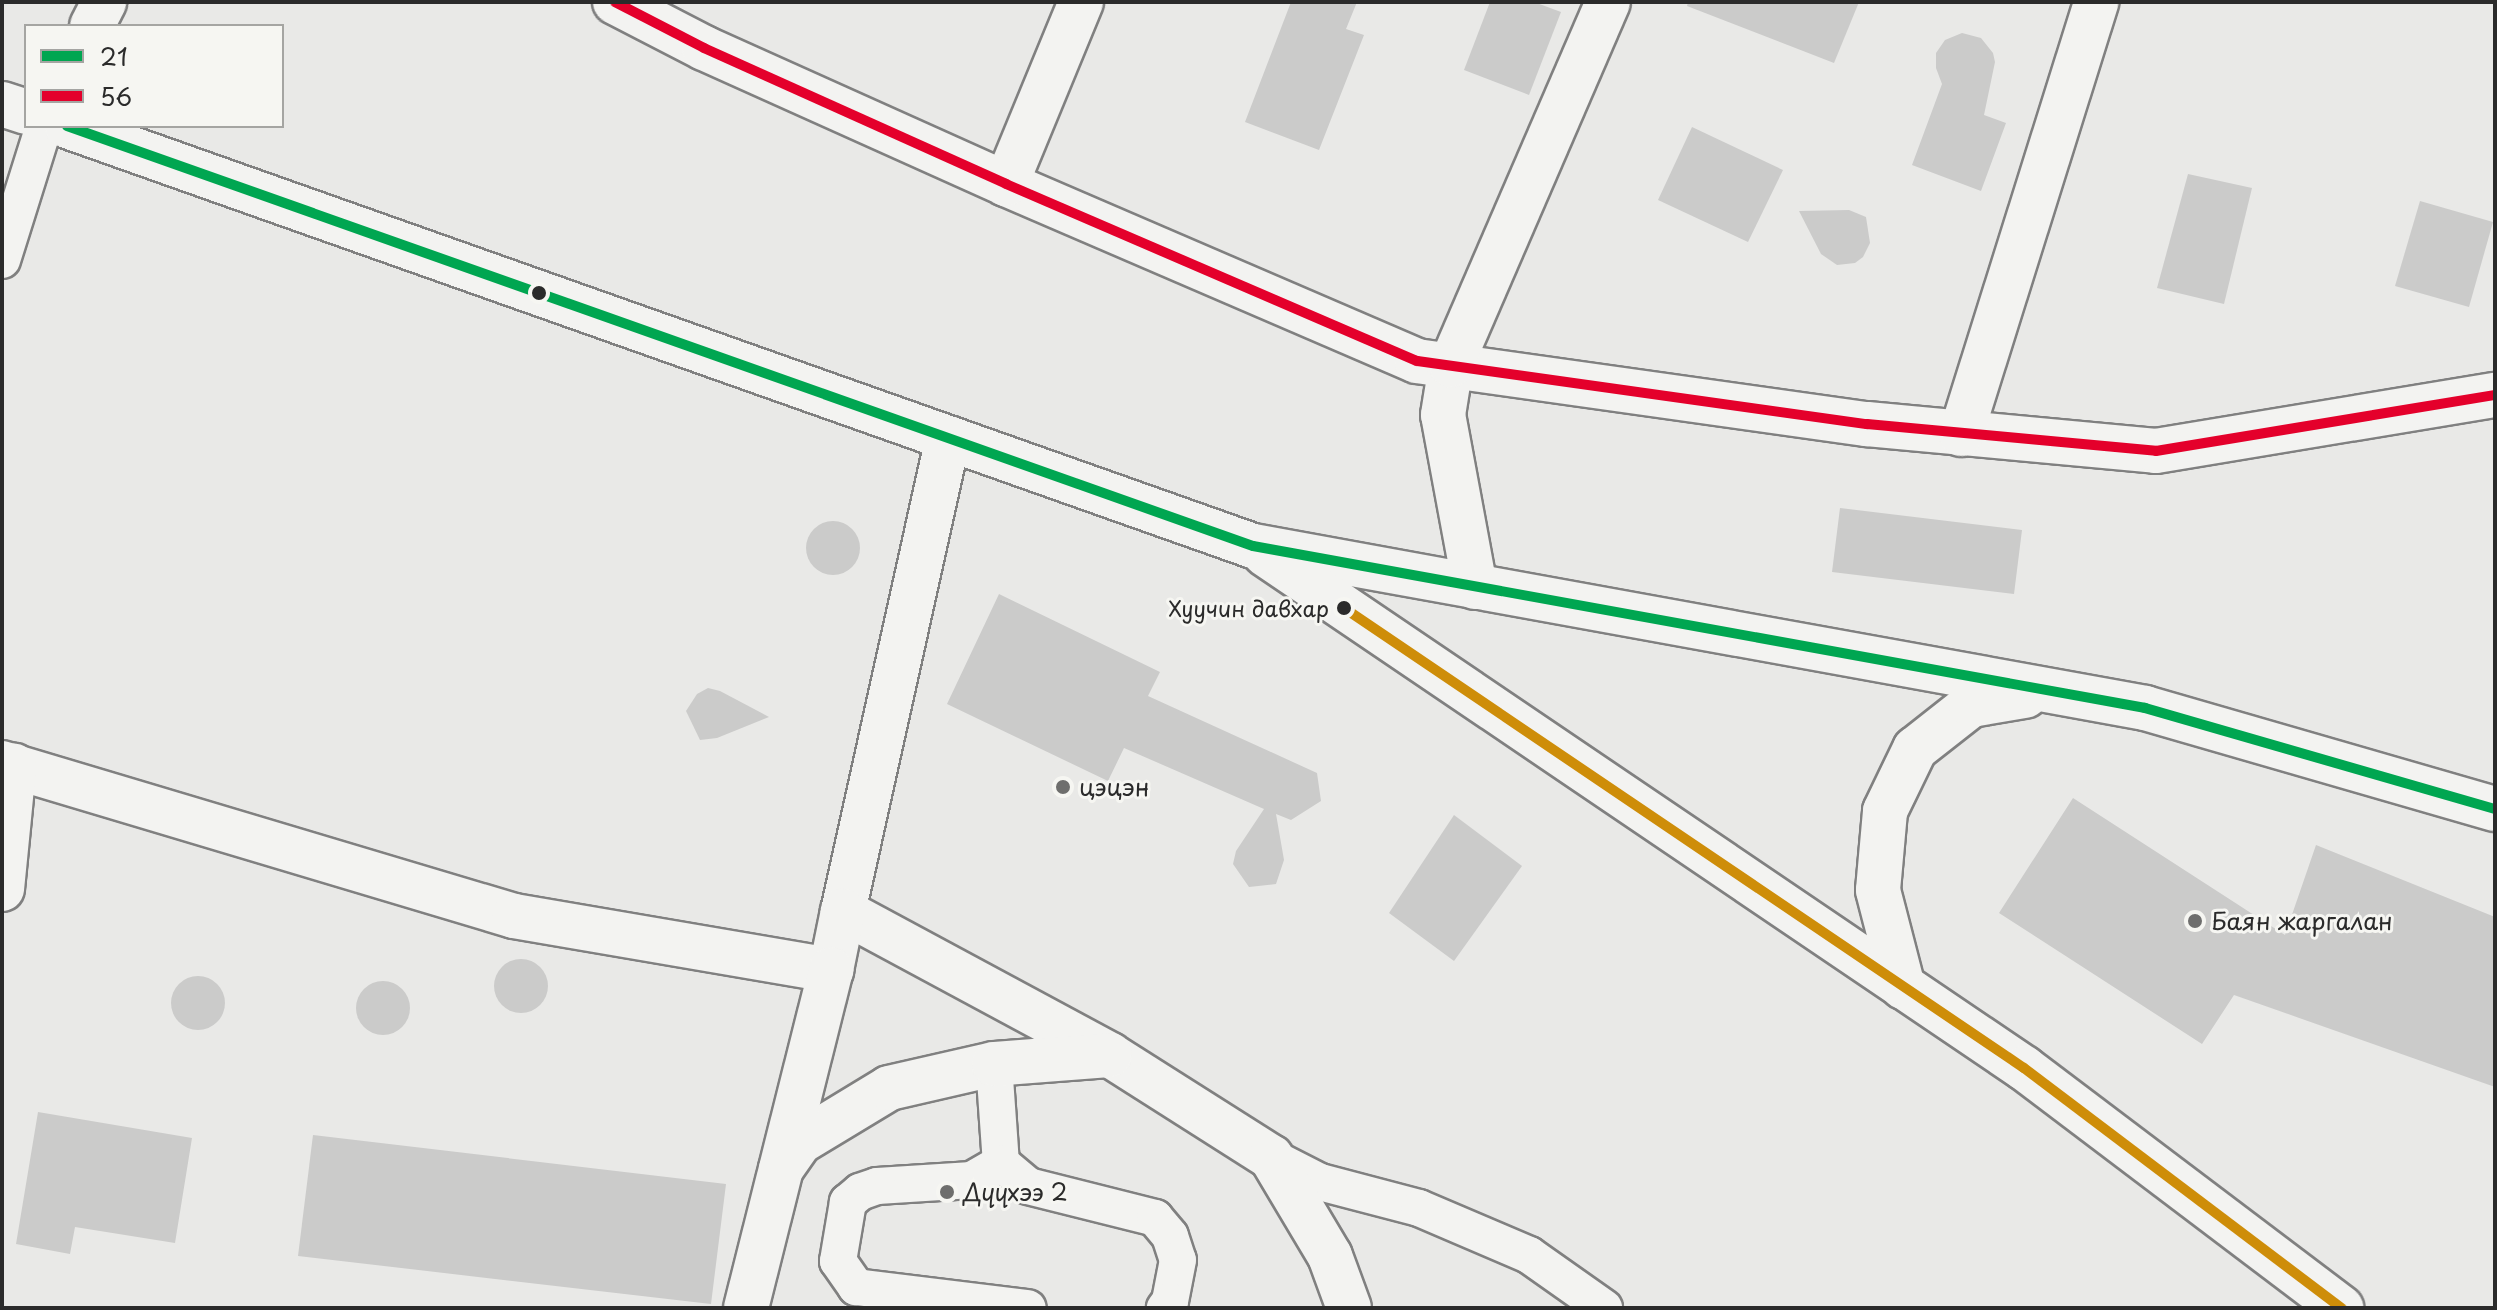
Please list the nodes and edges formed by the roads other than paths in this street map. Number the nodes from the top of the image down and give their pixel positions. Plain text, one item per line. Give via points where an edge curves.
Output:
1 (104, 2) edge
2 (615, 2) edge
3 (1081, 2) edge
4 (1608, 2) edge
5 (2096, 2) edge
6 (93, 24) edge
7 (2, 104) edge
8 (24, 111) edge
9 (43, 128) edge
10 (73, 128) edge
11 (1006, 184) junction
12 (3, 264) edge
13 (1451, 365) junction
14 (2495, 395) edge
15 (1961, 434) junction
16 (948, 438) junction
17 (1253, 546) junction
18 (1475, 587) junction
19 (2055, 692) junction
20 (8, 765) edge
21 (2495, 809) edge
22 (2, 889) edge
23 (843, 911) junction
24 (831, 970) junction
25 (1903, 987) junction
26 (1110, 1055) junction
27 (994, 1064) junction
28 (1271, 1157) junction
29 (1001, 1163) junction
30 (781, 1169) junction
31 (746, 1308) edge
32 (1028, 1308) edge
33 (1165, 1308) edge
34 (1349, 1308) edge
35 (1604, 1308) edge
36 (2341, 1308) edge

1 - 6 street
2 - 11 street via 704,48
3 - 11 street
4 - 13 street
5 - 15 street
7 - 8 street
9 - 12 lane
10 - 16 street
11 - 13 street via 1417,361
13 - 15 street
13 - 18 street via 1443,415
14 - 15 street via 2156,451
16 - 17 street
16 - 23 street
17 - 18 street
17 - 25 street
18 - 19 street
19 - 21 street via 2145,708
19 - 25 street via 1971,705 1915,749 1885,811 1878,890
20 - 22 street
20 - 24 street via 514,916
23 - 24 street
23 - 26 street
24 - 30 street
25 - 36 street via 2024,1068
26 - 27 street
26 - 28 street
27 - 29 lane
27 - 30 street via 889,1088 800,1142
28 - 34 street via 1330,1256
28 - 35 lane via 1320,1182 1419,1208 1529,1255
29 - 32 lane via 972,1180 877,1186 860,1192 848,1202 838,1261 856,1287
29 - 33 lane via 1028,1186 1155,1218 1170,1236 1178,1260
30 - 31 street

